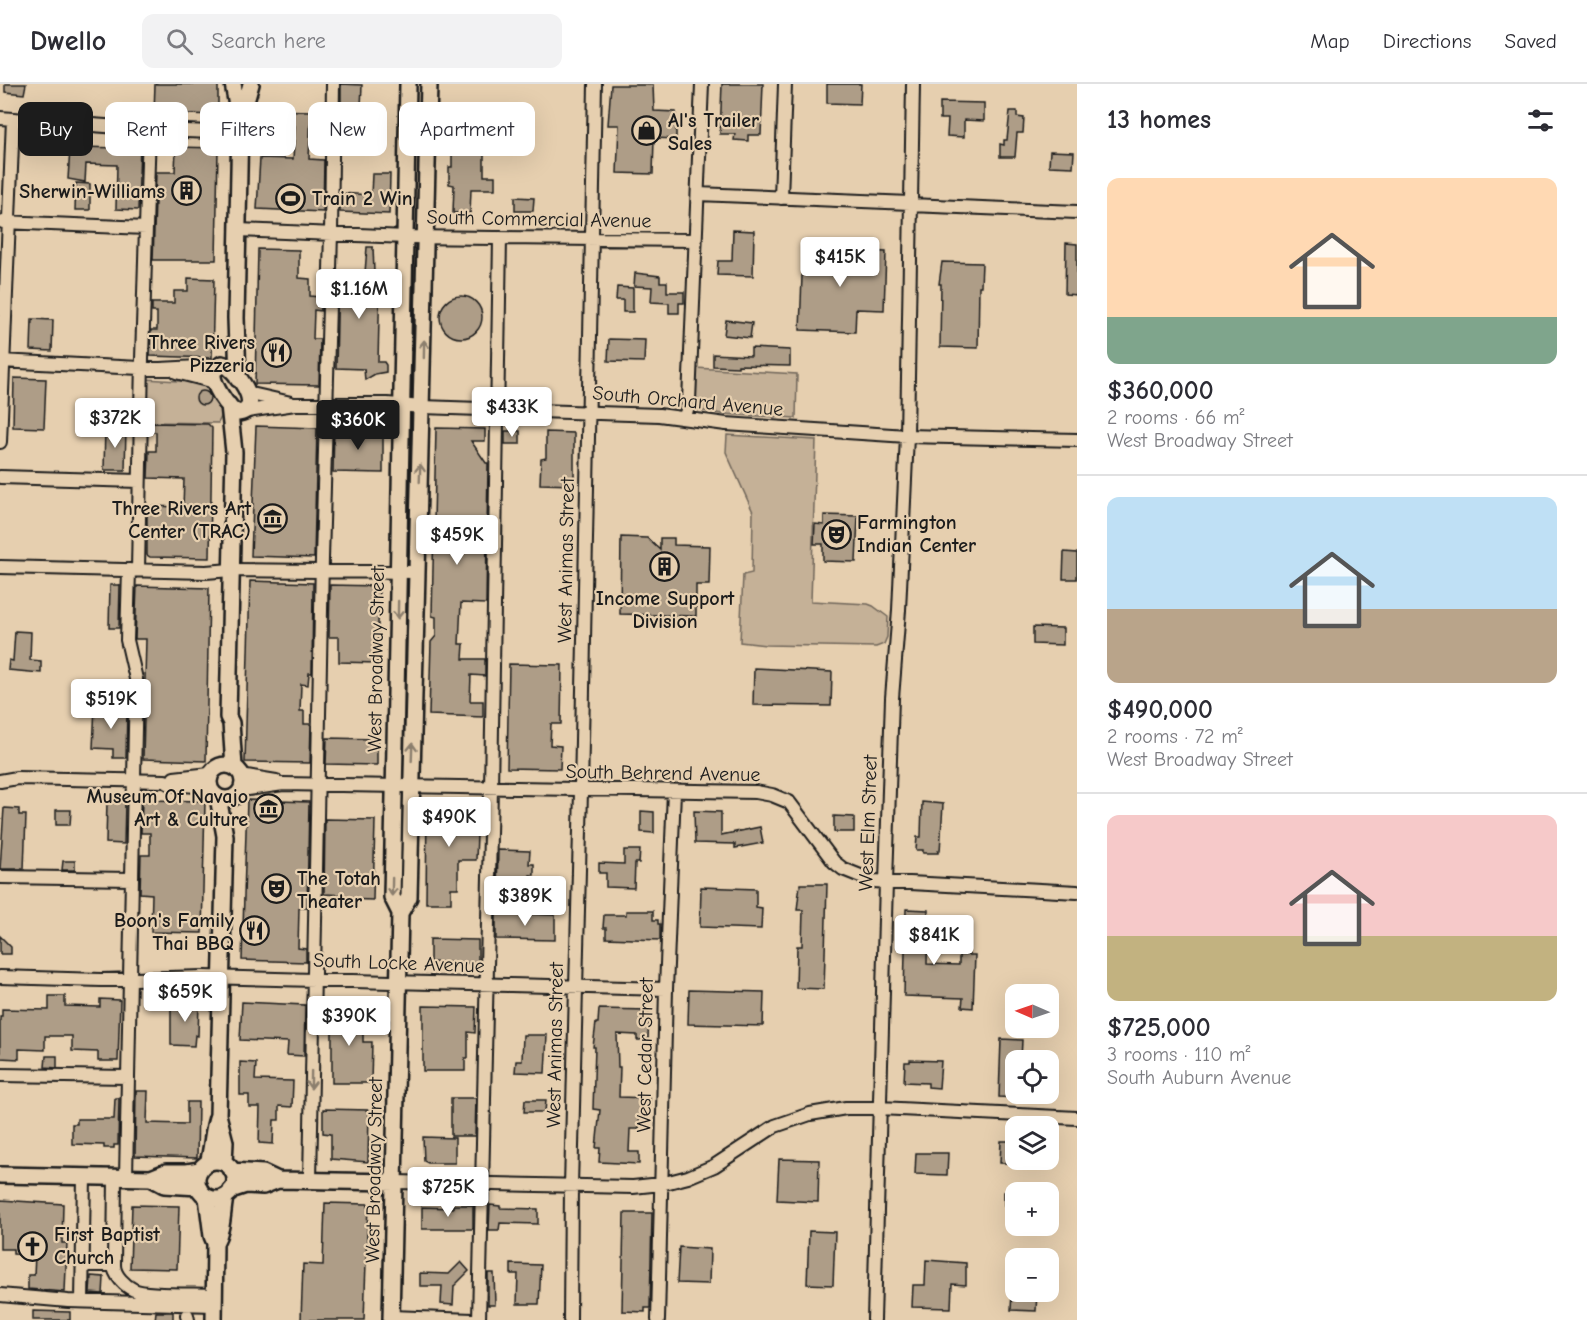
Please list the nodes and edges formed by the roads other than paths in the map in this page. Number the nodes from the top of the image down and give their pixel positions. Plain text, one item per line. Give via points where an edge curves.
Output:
1 (233, 84) edge
2 (251, 84) edge
3 (333, 84) edge
4 (408, 84) edge
5 (429, 84) edge
6 (595, 84) edge
7 (702, 84) edge
8 (785, 84) edge
9 (913, 84) edge
10 (236, 102) edge
11 (246, 102) edge
12 (0, 118) edge
13 (13, 119) junction
14 (105, 126) edge
15 (148, 156) edge
16 (239, 156) edge
17 (698, 194) junction
18 (781, 198) junction
19 (910, 204) junction
20 (1077, 212) edge
21 (4, 222) edge
22 (146, 228) junction
23 (238, 230) junction
24 (331, 233) junction
25 (406, 237) junction
26 (426, 237) junction
27 (500, 238) junction
28 (592, 238) junction
29 (695, 240) junction
30 (236, 318) junction
31 (2, 361) edge
32 (220, 365) junction
33 (141, 369) junction
34 (160, 369) junction
35 (238, 379) junction
36 (215, 382) junction
37 (247, 393) junction
38 (295, 404) junction
39 (326, 404) junction
40 (229, 405) junction
41 (402, 405) junction
42 (422, 407) junction
43 (498, 409) junction
44 (246, 411) junction
45 (589, 412) junction
46 (686, 418) junction
47 (907, 436) junction
48 (1077, 440) edge
49 (0, 442) edge
50 (234, 452) junction
51 (0, 477) edge
52 (139, 481) junction
53 (0, 567) edge
54 (133, 570) junction
55 (231, 570) junction
56 (321, 572) junction
57 (399, 573) junction
58 (417, 573) junction
59 (228, 717) junction
60 (0, 781) edge
61 (134, 781) junction
62 (214, 781) junction
63 (238, 782) junction
64 (317, 785) junction
65 (394, 787) junction
66 (411, 787) junction
67 (491, 789) junction
68 (581, 791) junction
69 (674, 791) junction
70 (225, 836) junction
71 (0, 877) edge
72 (132, 879) junction
73 (885, 882) junction
74 (1077, 892) edge
75 (400, 913) junction
76 (0, 977) edge
77 (222, 977) junction
78 (130, 978) junction
79 (313, 980) junction
80 (398, 983) junction
81 (485, 986) junction
82 (575, 987) junction
83 (666, 989) junction
84 (0, 1075) edge
85 (128, 1077) junction
86 (880, 1108) junction
87 (218, 1114) junction
88 (1077, 1118) edge
89 (204, 1166) junction
90 (228, 1167) junction
91 (0, 1175) edge
92 (84, 1176) junction
93 (120, 1177) junction
94 (152, 1178) junction
95 (278, 1180) junction
96 (310, 1180) junction
97 (394, 1182) junction
98 (482, 1184) junction
99 (661, 1184) junction
100 (571, 1186) junction
101 (203, 1192) junction
102 (228, 1194) junction
103 (215, 1243) junction
104 (82, 1265) junction
105 (114, 1265) junction
106 (0, 1295) edge
107 (82, 1301) junction
108 (214, 1307) edge
109 (391, 1319) edge
110 (473, 1320) edge
111 (478, 1320) edge
112 (570, 1320) edge
113 (658, 1320) edge
114 (874, 1320) edge

1 - 10 main road
2 - 11 main road
3 - 24 street
4 - 25 main road, West Broadway Street
5 - 26 main road, West Broadway Street
6 - 28 street, West Animas Street
7 - 17 street
8 - 18 street
9 - 19 street, West Elm Street
12 - 13 street
13 - 14 street
13 - 21 street
15 - 22 street
16 - 23 main road
17 - 18 street
17 - 29 street
18 - 19 street
19 - 20 street
19 - 47 street, West Elm Street
21 - 22 street
21 - 31 street
22 - 33 street
23 - 24 street, South Commercial Avenue
23 - 30 main road
24 - 25 street, South Commercial Avenue
24 - 39 street
25 - 26 street, South Commercial Avenue
25 - 41 main road, West Broadway Street
26 - 27 street, South Commercial Avenue
42 -> 26 main road, West Broadway Street
27 - 28 street, South Commercial Avenue
27 - 43 street
28 - 29 street, South Commercial Avenue
28 - 45 street, West Animas Street
29 - 46 street
30 - 32 main road
30 - 35 main road
31 - 33 street
31 - 49 street
32 - 34 street
32 - 35 main road via 231,368
32 - 36 main road via 212,375
33 - 34 street
33 - 52 street
34 - 36 street
35 - 37 main road
36 - 40 main road
37 - 38 street, South Orchard Avenue
37 - 44 main road via 251,403
38 - 39 street, South Orchard Avenue
38 - 44 street, South Orchard Avenue
39 - 41 street, South Orchard Avenue
39 - 56 street
40 - 44 main road via 235,412
40 - 50 main road
41 - 42 street, South Orchard Avenue
41 - 57 main road, West Broadway Street
42 - 43 street, South Orchard Avenue
58 -> 42 main road, West Broadway Street
43 - 45 street, South Orchard Avenue
43 - 67 street
44 - 50 main road
45 - 46 street, South Orchard Avenue
45 - 68 street, West Animas Street
46 - 47 street, South Orchard Avenue
47 - 48 street, South Orchard Avenue
47 - 73 street, West Elm Street
50 - 55 main road
51 - 52 street
52 - 54 street
53 - 54 street
54 - 55 street
54 - 61 street via 127,640 136,679
55 - 56 street
55 - 59 main road
56 - 57 street
56 - 64 street
57 - 58 street
57 -> 65 main road, West Broadway Street
66 -> 58 main road, West Broadway Street
59 - 62 main road
59 - 63 main road
60 - 61 street
61 - 62 street
61 - 72 street
62 - 63 main road via 225,765
62 - 63 main road via 226,799
62 - 70 main road
63 - 64 street, South Behrend Avenue
63 - 70 main road
64 - 65 street, South Behrend Avenue
64 - 79 street
65 - 66 street, South Behrend Avenue
65 -> 75 main road, West Broadway Street via 392,897
66 - 67 street, South Behrend Avenue
66 - 75 main road, West Broadway Street via 409,897
67 - 68 street, South Behrend Avenue
67 - 81 street
68 - 69 street, South Behrend Avenue
68 - 82 street, West Animas Street
69 - 73 street, South Behrend Avenue via 772,795 789,802 834,862 859,876
69 - 83 street, West Cedar Street
70 - 77 main road
71 - 72 street
72 - 78 street
73 - 74 street, South Behrend Avenue
73 - 86 street, West Elm Street
75 - 80 main road, West Broadway Street
76 - 78 street, South Locke Avenue
77 - 78 street, South Locke Avenue
77 - 79 street, South Locke Avenue
77 - 87 main road
78 - 85 street
79 - 80 street, South Locke Avenue
79 -> 96 street
80 - 81 street, South Locke Avenue
80 - 97 main road, West Broadway Street
81 - 82 street, South Locke Avenue
81 - 98 street
82 - 83 street, South Locke Avenue
82 - 100 street, West Animas Street
83 - 99 street, West Cedar Street
84 - 85 street
85 - 93 street
86 - 88 street
86 - 99 street via 810,1114 775,1126 714,1166
86 - 114 street, West Elm Street
87 - 89 main road via 212,1152
87 - 90 main road
89 - 90 main road
89 - 94 main road
89 - 101 main road
90 - 95 main road via 239,1173 263,1173
90 - 102 main road via 234,1177
91 - 92 main road
92 - 93 main road
92 - 104 street
93 - 94 main road
93 - 105 street
94 - 101 main road via 164,1185
95 - 96 main road
95 - 102 main road via 263,1186 246,1185
96 - 97 main road
97 - 98 street
97 - 109 main road, West Broadway Street
98 - 100 street
98 - 111 street
99 - 100 street
99 - 113 street, West Cedar Street
100 - 112 street, West Animas Street
101 - 102 main road via 213,1199
101 - 103 main road
102 - 103 main road
103 - 108 main road
104 - 105 street
104 - 107 street
105 - 108 street via 122,1281 135,1291
106 - 107 street
107 - 108 street
109 - 110 street

